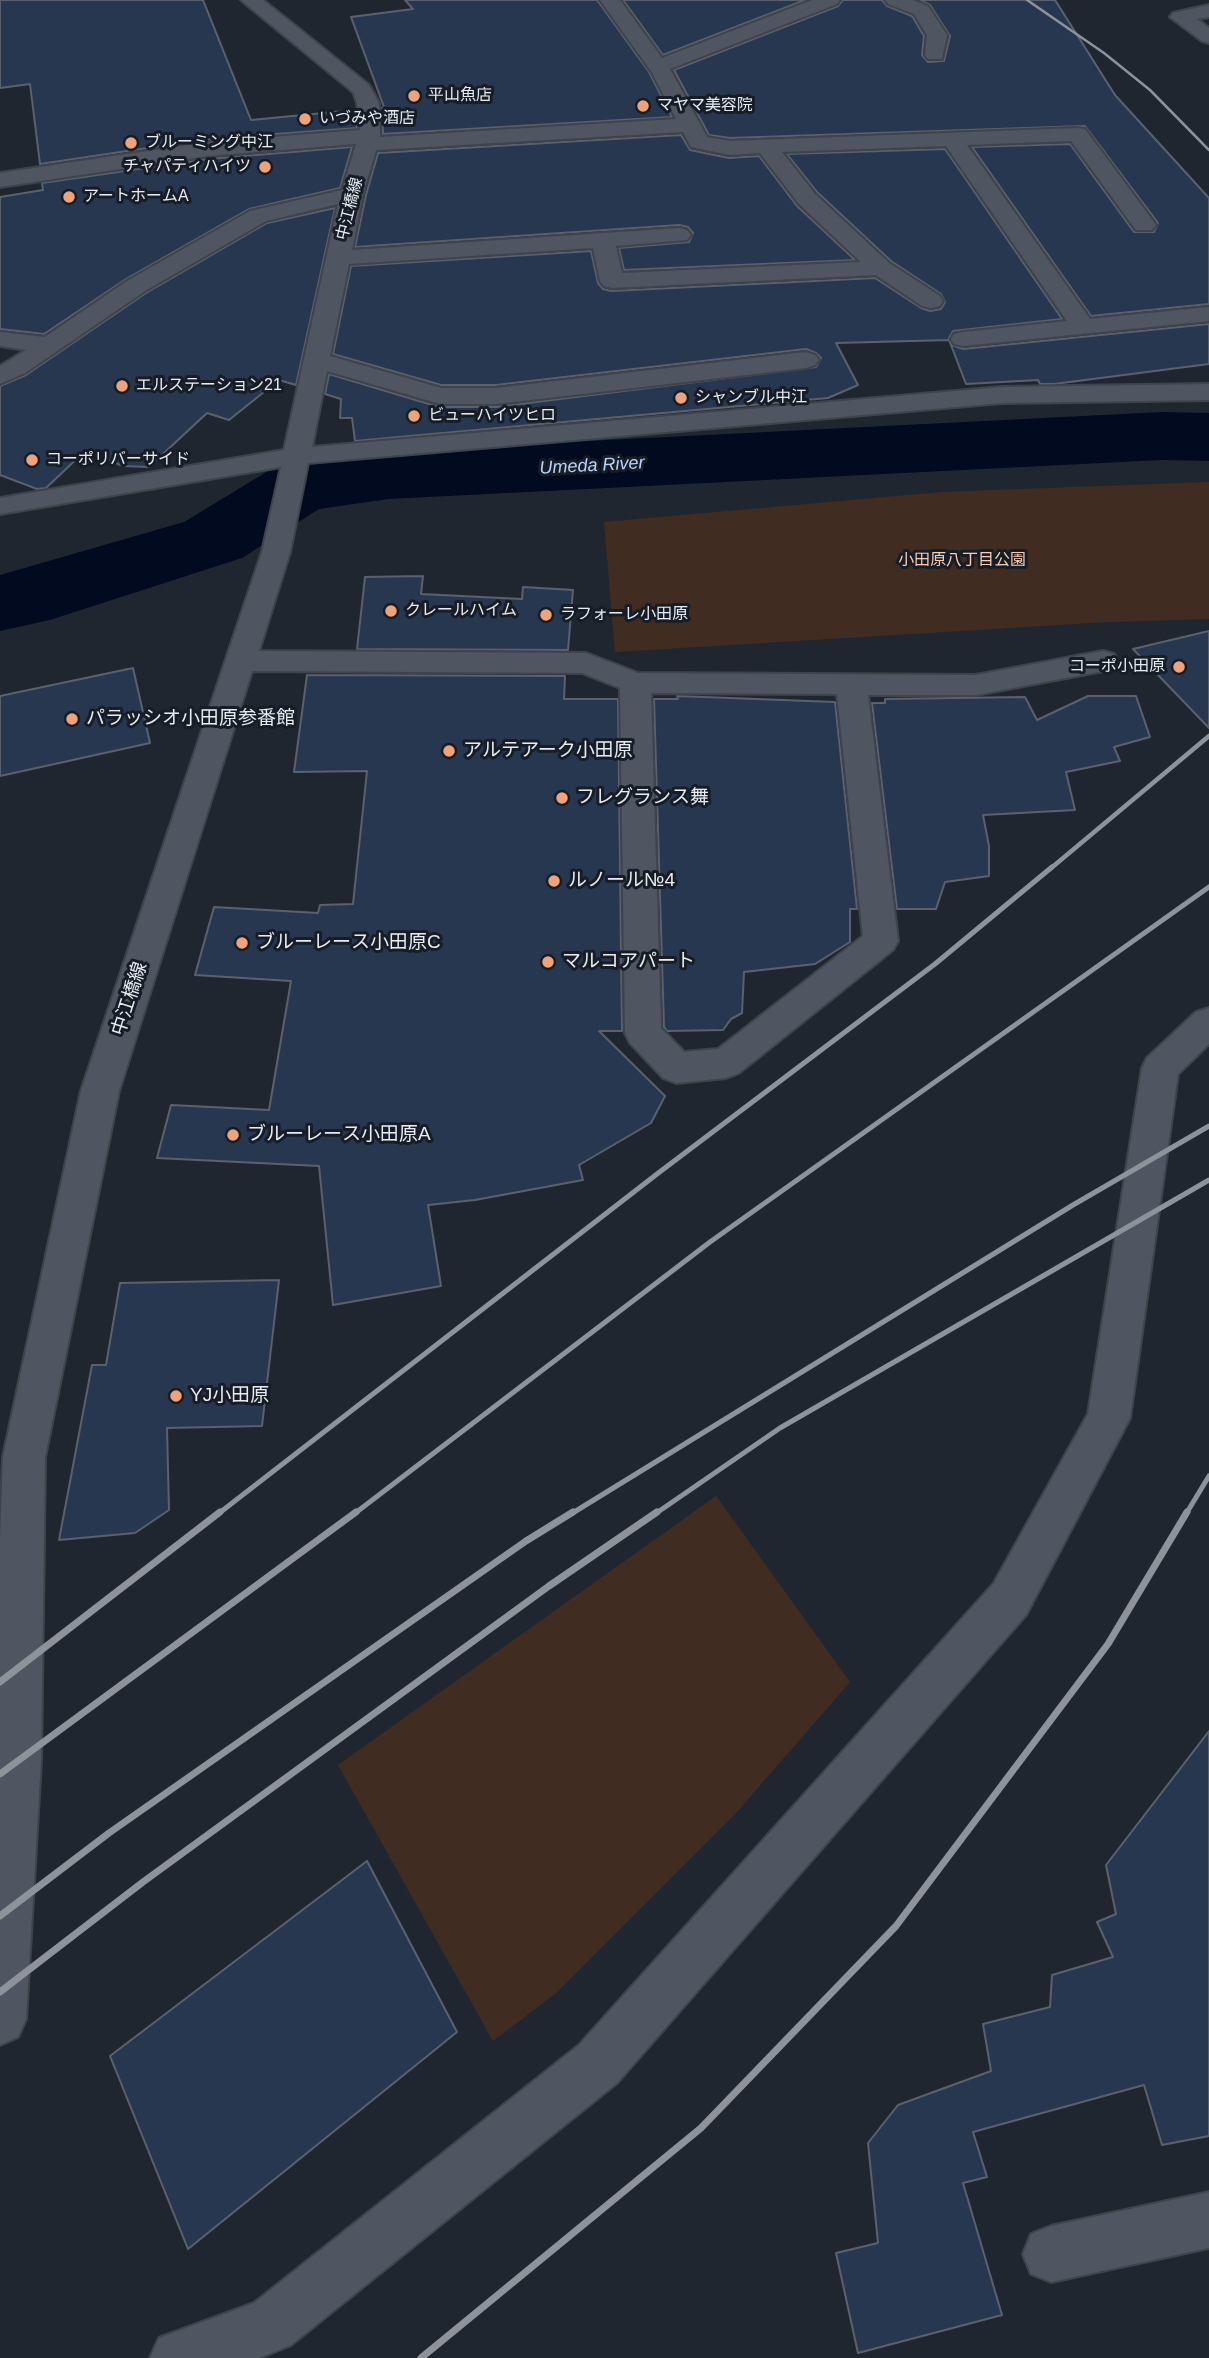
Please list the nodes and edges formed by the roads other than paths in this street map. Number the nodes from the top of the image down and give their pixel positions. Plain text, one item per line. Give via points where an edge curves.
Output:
1 (251, 0) edge
2 (610, 0) edge
3 (830, 0) edge
4 (895, 0) edge
5 (1209, 11) edge
6 (1209, 37) edge
7 (935, 55) dead end
8 (658, 67) junction
9 (688, 125) junction
10 (952, 139) junction
11 (368, 140) junction
12 (766, 147) junction
13 (0, 180) edge
14 (352, 194) junction
15 (1144, 225) dead end
16 (679, 235) dead end
17 (603, 240) junction
18 (339, 258) junction
19 (881, 268) junction
20 (931, 301) dead end
21 (1209, 314) edge
22 (1083, 327) junction
23 (0, 339) edge
24 (963, 339) dead end
25 (50, 345) junction
26 (317, 360) junction
27 (806, 360) dead end
28 (0, 376) edge
29 (1209, 393) edge
30 (295, 463) junction
31 (0, 506) edge
32 (240, 661) junction
33 (1103, 661) dead end
34 (635, 683) junction
35 (851, 684) junction
36 (1209, 1022) edge
37 (12, 1457) edge
38 (0, 2019) edge
39 (1209, 2220) edge
40 (1051, 2254) dead end
41 (179, 2358) edge

1 - 11 street, 中江橋線 via 362,89 368,103
2 - 8 street
3 - 8 street
4 - 7 street via 921,10 937,35
5 - 6 street via 1180,18
8 - 9 street
9 - 11 street
9 - 12 street via 699,142 730,148
10 - 12 street
10 - 15 street via 1077,134
10 - 22 street
11 - 13 street via 208,149
11 - 14 street, 中江橋線
12 - 19 street via 807,199
14 - 18 street, 中江橋線
14 - 25 street via 258,216 136,286
16 - 17 street
17 - 18 street
17 - 19 street via 612,281
18 - 26 street, 中江橋線
19 - 20 street
21 - 22 street
22 - 24 street
23 - 25 street
25 - 28 street
26 - 27 street via 440,396 485,396
26 - 30 street, 中江橋線
29 - 30 street via 1002,395
30 - 31 street
30 - 32 street, 中江橋線 via 276,552
32 - 34 street via 586,663
32 - 37 street, 中江橋線 via 100,1091
33 - 35 street via 976,685
34 - 35 street
34 - 35 street via 643,1033 676,1068 726,1063 881,941
36 - 41 street via 1160,1068 1109,1419 1010,1599 598,2064 271,2325
37 - 38 street, 中江橋線 via 17,1760
39 - 40 street

